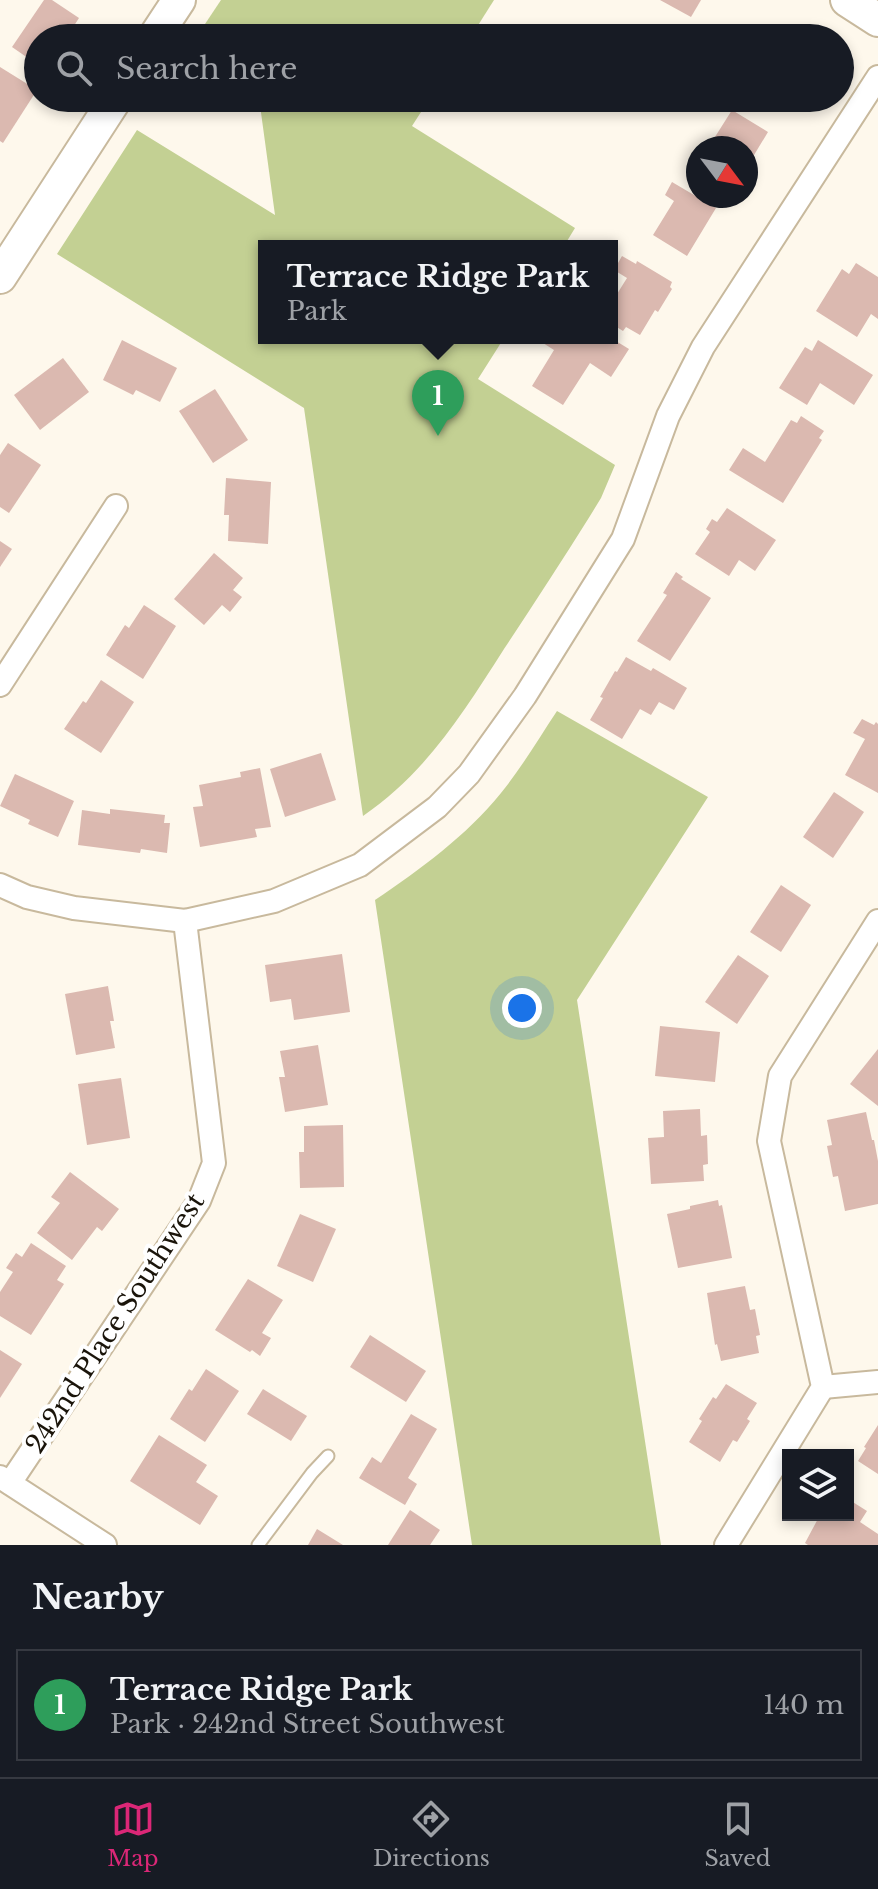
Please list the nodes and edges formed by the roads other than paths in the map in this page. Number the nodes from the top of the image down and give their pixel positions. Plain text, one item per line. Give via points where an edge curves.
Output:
1 (179, 0) edge
2 (847, 0) edge
3 (878, 20) edge
4 (163, 24) edge
5 (878, 77) edge
6 (107, 112) edge
7 (0, 277) edge
8 (116, 506) dead end
9 (0, 685) edge
10 (0, 885) edge
11 (185, 921) junction
12 (878, 921) edge
13 (878, 1382) edge
14 (823, 1387) junction
15 (328, 1456) dead end
16 (5, 1480) edge
17 (105, 1545) edge
18 (258, 1545) edge
19 (726, 1545) edge

1 - 4 main road
2 - 3 main road
5 - 11 street via 703,347 668,416 623,539 525,696 469,774 437,807 360,865 274,901
6 - 7 main road
8 - 9 street
10 - 11 street via 74,908
11 - 16 street, 242nd Place Southwest via 214,1163 199,1201
12 - 14 street via 780,1076 769,1141
13 - 14 street
14 - 19 street
15 - 18 lane
16 - 17 street

